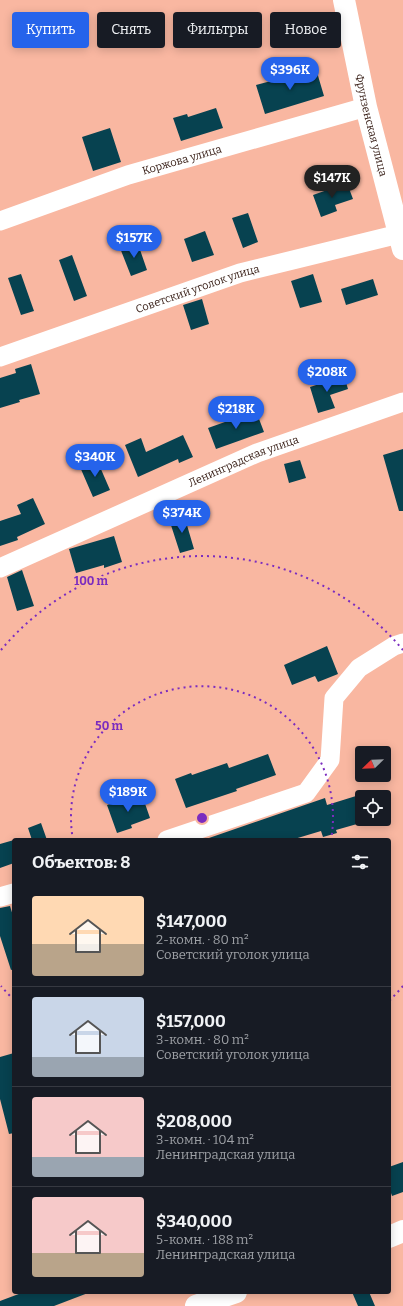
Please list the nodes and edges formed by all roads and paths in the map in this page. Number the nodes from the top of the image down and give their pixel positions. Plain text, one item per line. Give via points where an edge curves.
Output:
1 (344, 0) edge
2 (366, 107) junction
3 (0, 221) edge
4 (401, 241) edge
5 (0, 357) edge
6 (403, 402) edge
7 (0, 568) edge
8 (403, 643) edge
9 (173, 838) edge
10 (12, 894) edge
11 (0, 897) edge
12 (403, 1231) edge
13 (391, 1235) edge
14 (230, 1294) edge
15 (196, 1306) edge

1 - 2 street, Фрунзенская улица
2 - 3 street, Коржова улица via 128,175
2 - 4 street, Фрунзенская улица
4 - 5 street, Советский уголок улица via 240,273
6 - 7 street, Ленинградская улица via 257,453
8 - 9 street via 359,668 334,698 330,760 306,793
10 - 11 street
12 - 13 street
14 - 15 street

